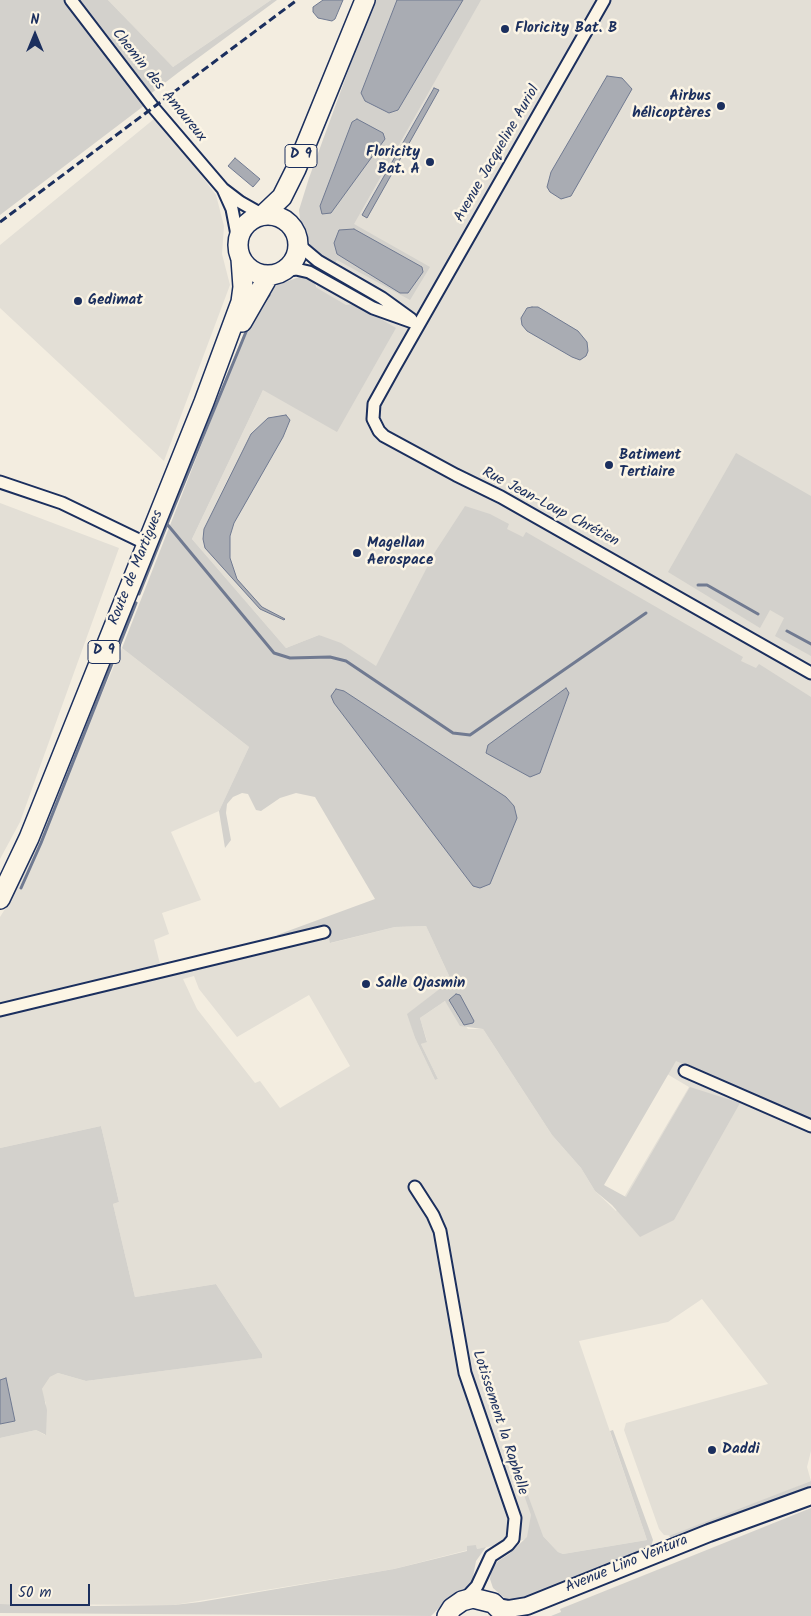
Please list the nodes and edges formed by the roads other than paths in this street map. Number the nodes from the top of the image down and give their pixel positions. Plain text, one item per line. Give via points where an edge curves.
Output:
1 (71, 0) edge
2 (365, 0) edge
3 (604, 0) edge
4 (329, 90) junction
5 (223, 189) junction
6 (263, 215) junction
7 (291, 224) junction
8 (299, 245) junction
9 (240, 250) junction
10 (276, 273) junction
11 (418, 324) junction
12 (204, 402) junction
13 (0, 482) edge
14 (147, 544) junction
15 (811, 672) edge
16 (0, 899) edge
17 (324, 932) dead end
18 (0, 1010) edge
19 (684, 1071) dead end
20 (811, 1126) edge
21 (415, 1187) dead end
22 (811, 1496) edge
23 (757, 1517) junction
24 (482, 1573) junction
25 (498, 1608) edge
26 (451, 1610) edge
27 (528, 1616) edge

1 - 5 street, Chemin des Amoureux
2 - 4 main road, D 9
3 - 11 street, Avenue Jacqueline Auriol
4 - 6 main road, D 9 via 282,197
4 - 7 main road, D 9 via 293,204
5 - 6 street, Chemin des Amoureux
5 - 9 street, Chemin des Amoureux via 232,209
6 - 7 main road via 278,216
6 - 9 main road via 246,224
7 - 8 main road
8 - 10 main road via 294,260
8 - 11 street via 318,261 382,298
9 - 10 main road via 253,271
9 - 12 main road, Route de Martigues / D 9 via 241,302
10 - 11 street via 296,269 309,272 373,308
10 - 12 main road, Route de Martigues / D 9 via 242,320
11 - 15 street, Rue Jean-Loup Chrétien via 374,404 373,419 384,436 502,497
12 - 14 main road, Route de Martigues / D 9
13 - 14 street via 62,503
14 - 16 main road, Route de Martigues / D 9 via 29,838
17 - 18 street
19 - 20 street
21 - 24 street, Lotissement la Raphelle via 440,1231 465,1373 515,1518 508,1546 491,1556
22 - 23 main road, Avenue Lino Ventura
23 - 25 main road, Avenue Lino Ventura via 709,1532 527,1606
23 - 27 main road, Avenue Lino Ventura via 665,1560
24 - 25 street via 485,1592
24 - 26 street, Lotissement la Raphelle via 472,1592
25 - 26 main road via 473,1598

